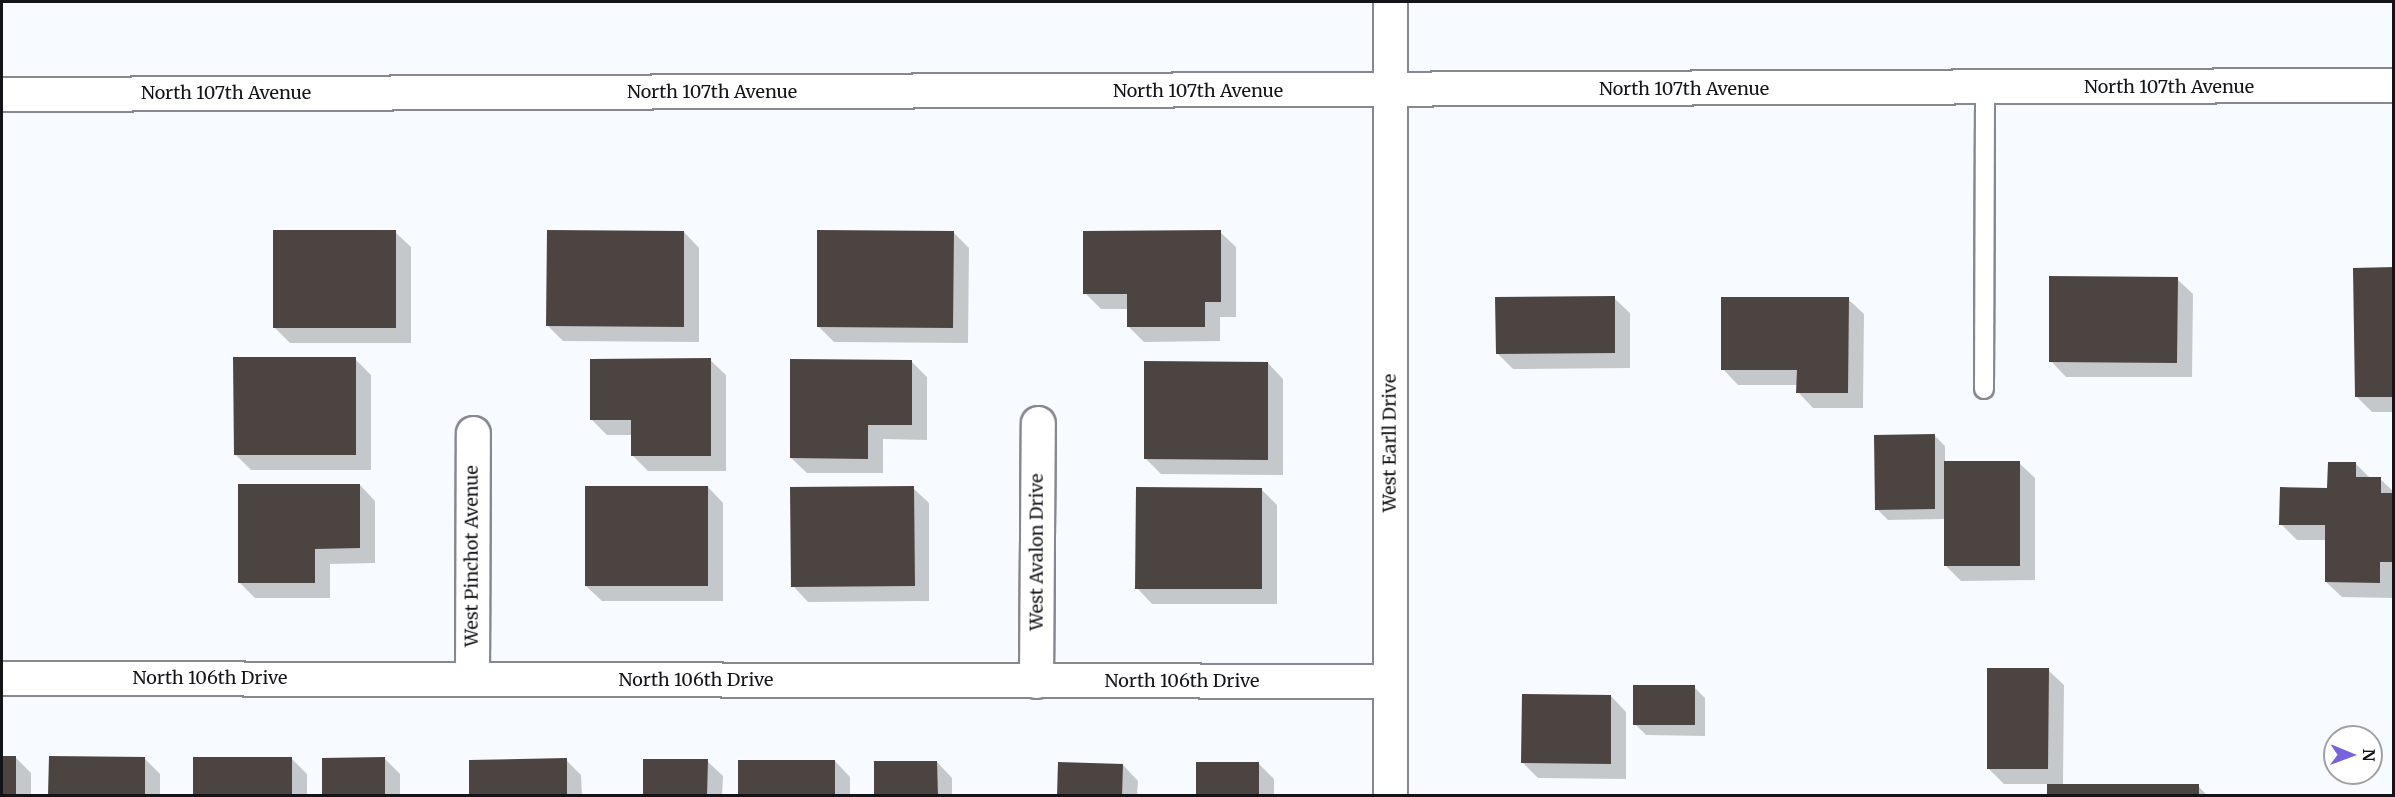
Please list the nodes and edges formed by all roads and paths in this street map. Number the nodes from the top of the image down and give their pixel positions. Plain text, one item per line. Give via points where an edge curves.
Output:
1 (1390, 2) edge
2 (2394, 85) edge
3 (1985, 88) junction
4 (1390, 91) junction
5 (2, 94) edge
6 (1984, 389) dead end
7 (1038, 423) dead end
8 (473, 433) dead end
9 (2, 678) edge
10 (472, 679) junction
11 (1036, 681) junction
12 (1390, 681) junction
13 (1390, 795) edge

1 - 4 street, West Earll Drive
2 - 3 street, North 107th Avenue
3 - 4 street, North 107th Avenue
3 - 6 lane
4 - 5 street, North 107th Avenue
4 - 12 street, West Earll Drive
7 - 11 street, West Avalon Drive
8 - 10 street, West Pinchot Avenue
9 - 10 street, North 106th Drive
10 - 11 street, North 106th Drive
11 - 12 street, North 106th Drive
12 - 13 street, West Earll Drive

